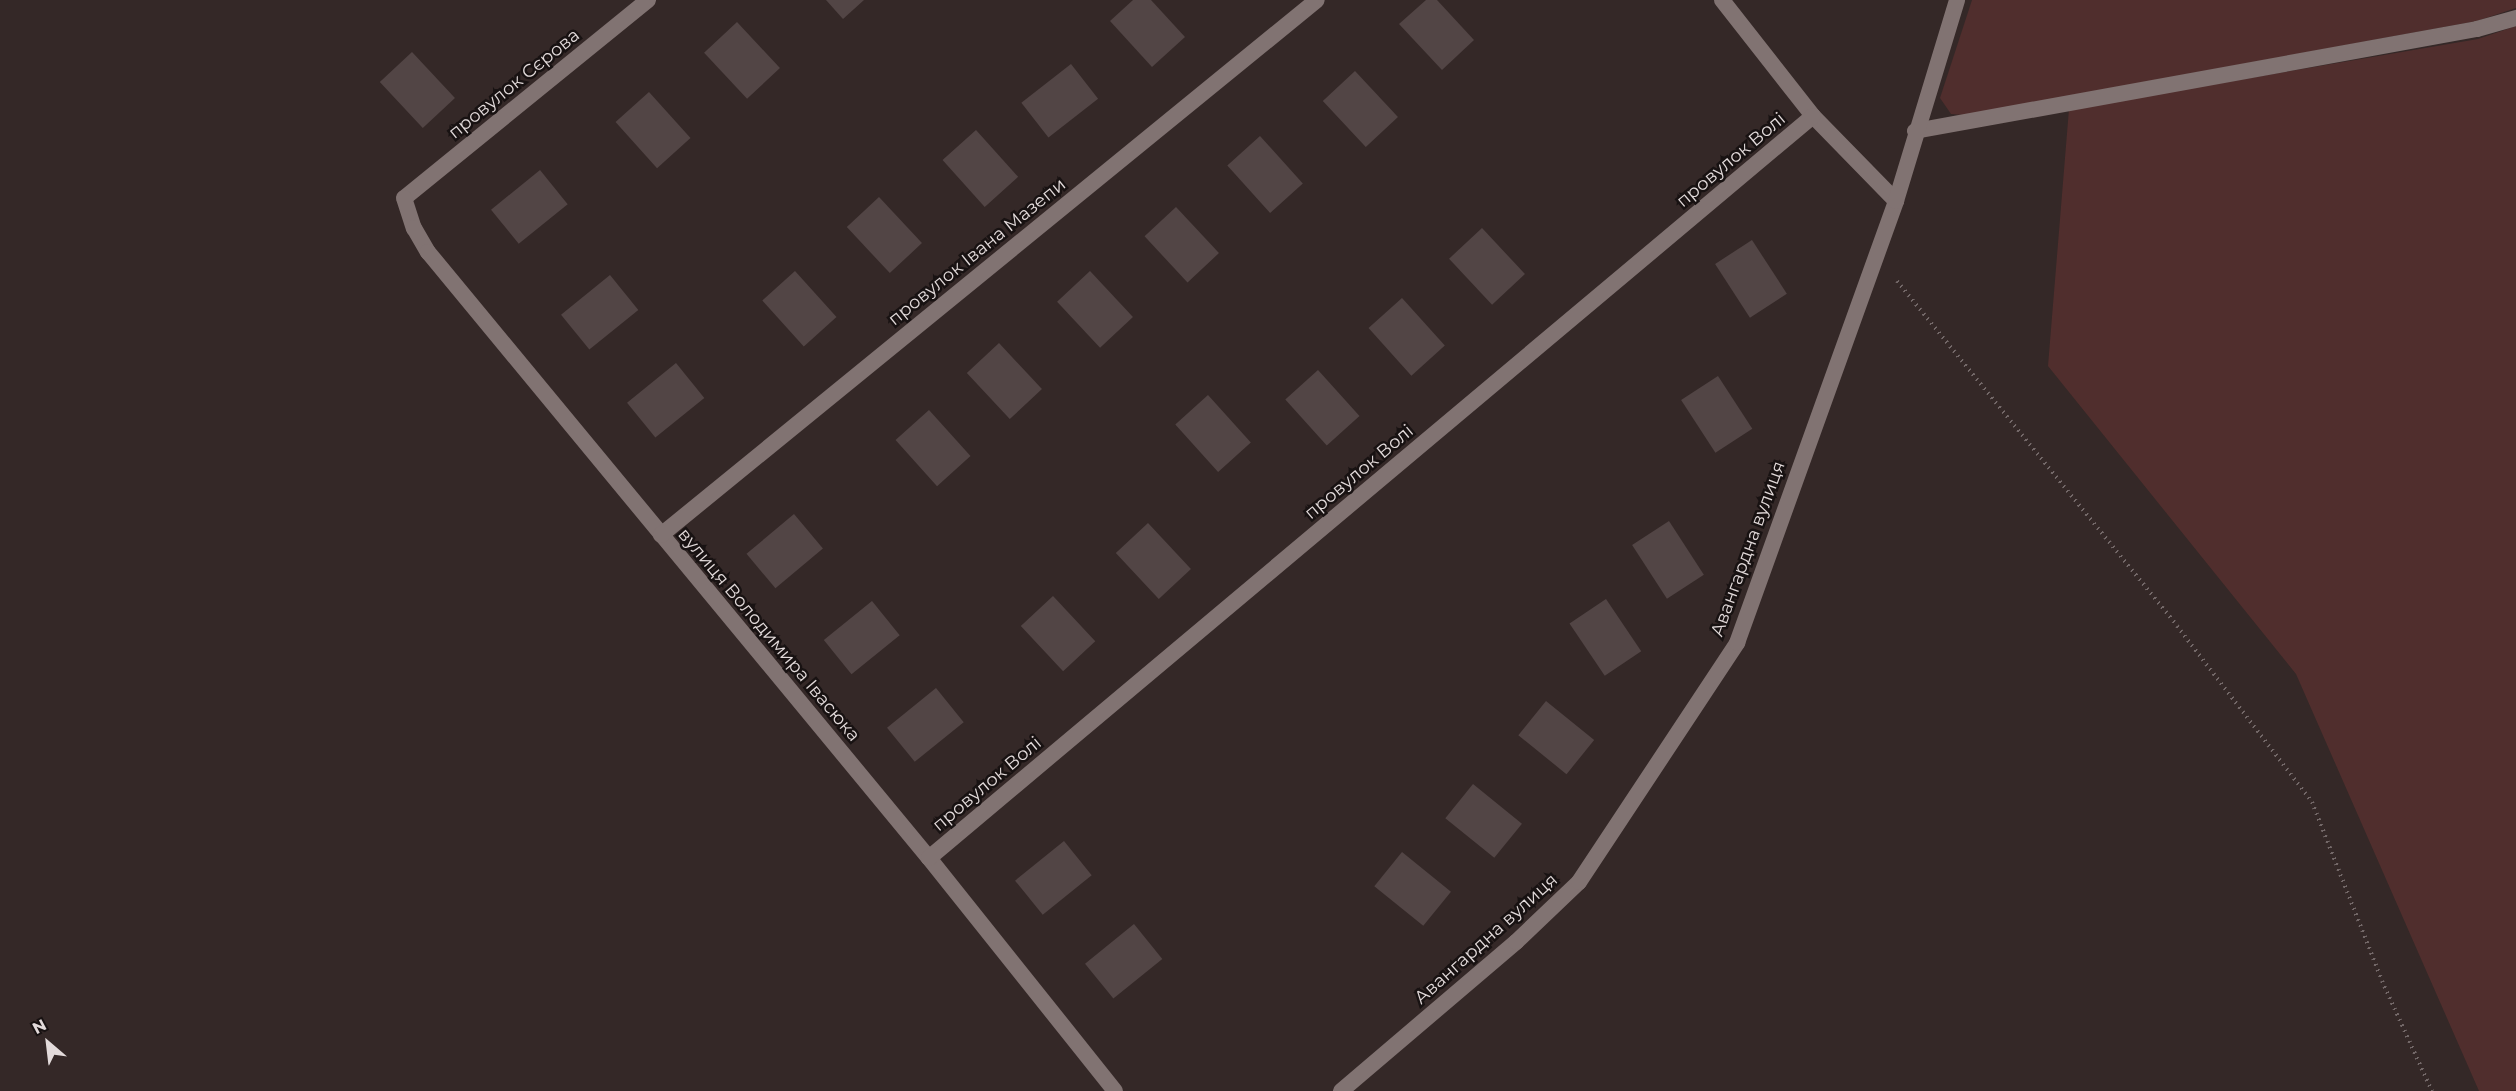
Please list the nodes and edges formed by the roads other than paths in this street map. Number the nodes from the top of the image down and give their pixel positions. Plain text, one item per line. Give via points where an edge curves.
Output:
1 (648, 0) edge
2 (1317, 0) edge
3 (1722, 0) edge
4 (1957, 0) edge
5 (2516, 18) edge
6 (1813, 116) junction
7 (1915, 131) junction
8 (404, 198) joint
9 (1896, 201) junction
10 (661, 535) junction
11 (929, 858) junction
12 (1115, 1091) edge
13 (1341, 1091) edge

1 - 8 street, провулок Сєрова
2 - 10 street, провулок Івана Мазепи
3 - 6 street
4 - 7 street, Авангардна вулиця
5 - 7 street via 2477,29
6 - 9 street
6 - 11 street, провулок Волі
7 - 9 street, Авангардна вулиця
8 - 10 street, вулиця Володимира Івасюка via 414,228 429,252
9 - 13 street, Авангардна вулиця via 1737,643 1579,882 1516,942
10 - 11 street, вулиця Володимира Івасюка
11 - 12 street, вулиця Володимира Івасюка

